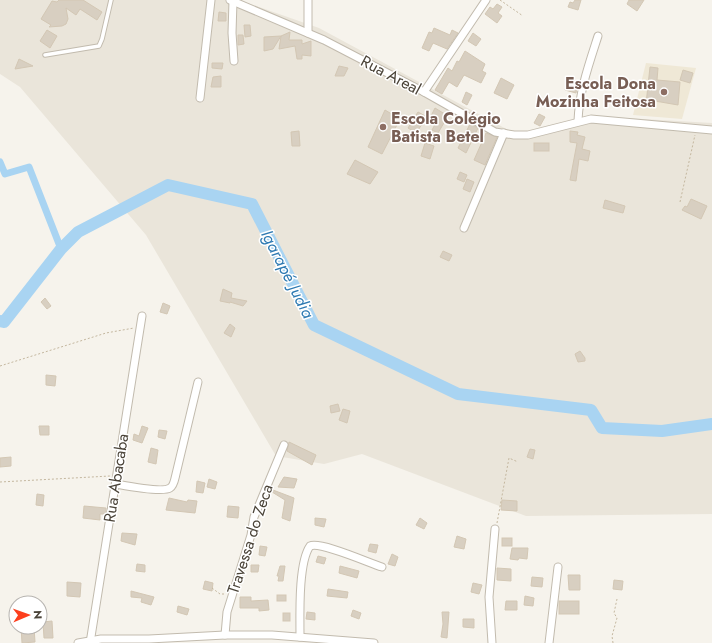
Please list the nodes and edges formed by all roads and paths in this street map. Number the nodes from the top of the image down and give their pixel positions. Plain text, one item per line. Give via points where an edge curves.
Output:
1 (111, 0) edge
2 (211, 0) edge
3 (308, 0) edge
4 (486, 0) edge
5 (500, 0) edge
6 (232, 1) edge
7 (523, 16) dead end
8 (308, 33) junction
9 (598, 36) dead end
10 (45, 55) dead end
11 (234, 61) dead end
12 (424, 92) junction
13 (200, 98) dead end
14 (578, 121) junction
15 (696, 128) junction
16 (712, 130) edge
17 (504, 133) junction
18 (680, 202) dead end
19 (464, 228) dead end
20 (142, 316) dead end
21 (140, 326) junction
22 (0, 366) edge
23 (198, 382) dead end
24 (284, 445) dead end
25 (518, 462) dead end
26 (117, 476) junction
27 (0, 482) edge
28 (116, 484) junction
29 (495, 529) joint
30 (558, 566) dead end
31 (382, 568) dead end
32 (212, 588) dead end
33 (232, 595) junction
34 (617, 599) dead end
35 (225, 634) junction
36 (300, 637) junction
37 (261, 639) edge
38 (320, 641) edge
39 (91, 642) edge
40 (78, 643) edge
41 (374, 643) edge
42 (492, 643) edge
43 (549, 643) edge
44 (613, 643) edge

1 - 10 lane via 99,46
2 - 13 street
3 - 8 street
4 - 12 street
5 - 7 path
6 - 8 street, Rua Areal
6 - 11 street
8 - 12 street, Rua Areal
9 - 14 street via 578,106
12 - 17 street, Rua Areal via 494,132
14 - 15 street, Rua Areal via 599,119
14 - 17 street, Rua Areal via 539,133
15 - 16 street, Rua Areal
15 - 18 path
17 - 19 street
20 - 21 street, Rua Abacaba
21 - 22 path via 106,333
21 - 26 street, Rua Abacaba
23 - 28 street via 172,487 151,489
24 - 33 street, Travessa do Zeca via 254,517
25 - 29 path via 508,458
26 - 27 path
26 - 28 street, Rua Abacaba
28 - 39 street, Rua Abacaba
29 - 42 street via 489,597
30 - 43 street
31 - 36 street via 325,547 312,545 307,550 302,573
32 - 33 path via 220,594
33 - 35 street, Travessa do Zeca
34 - 44 path
35 - 37 street
35 - 39 street
36 - 37 street via 272,635
36 - 38 street
38 - 41 street
39 - 40 street

